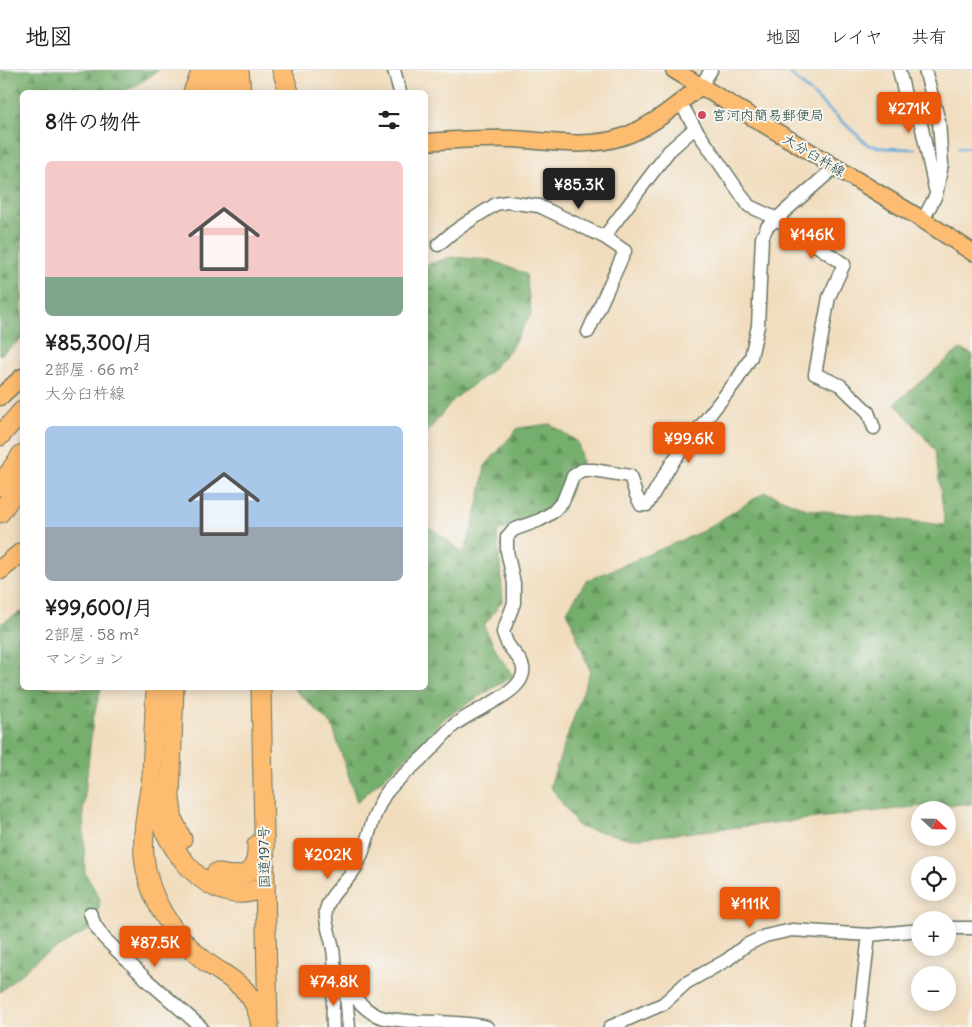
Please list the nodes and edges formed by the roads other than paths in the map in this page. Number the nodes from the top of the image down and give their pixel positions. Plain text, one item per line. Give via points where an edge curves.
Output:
1 (202, 70) edge
2 (215, 70) edge
3 (232, 70) edge
4 (239, 70) edge
5 (282, 70) edge
6 (394, 70) edge
7 (674, 70) edge
8 (711, 70) edge
9 (899, 70) edge
10 (924, 70) edge
11 (701, 86) junction
12 (194, 90) edge
13 (207, 90) edge
14 (214, 90) edge
15 (224, 90) edge
16 (228, 90) edge
17 (241, 90) edge
18 (288, 90) edge
19 (399, 90) edge
20 (680, 102) junction
21 (695, 128) junction
22 (428, 142) edge
23 (834, 168) junction
24 (936, 195) junction
25 (775, 218) junction
26 (923, 220) junction
27 (604, 237) junction
28 (438, 245) dead end
29 (972, 252) edge
30 (588, 332) dead end
31 (20, 378) edge
32 (0, 397) edge
33 (20, 414) edge
34 (874, 428) dead end
35 (0, 436) edge
36 (20, 457) edge
37 (20, 484) edge
38 (0, 486) edge
39 (0, 513) edge
40 (20, 554) edge
41 (0, 570) edge
42 (156, 690) edge
43 (174, 690) edge
44 (261, 690) edge
45 (262, 712) junction
46 (152, 776) junction
47 (216, 873) junction
48 (265, 886) junction
49 (90, 913) dead end
50 (956, 928) edge
51 (972, 928) edge
52 (911, 931) edge
53 (869, 935) junction
54 (335, 967) junction
55 (346, 985) junction
56 (199, 1026) edge
57 (261, 1027) edge
58 (268, 1027) edge
59 (333, 1027) edge
60 (350, 1027) edge
61 (487, 1027) edge
62 (610, 1027) edge
63 (858, 1027) edge

1 - 12 highway
2 - 13 highway
2 - 14 highway
3 - 15 highway
3 - 16 highway
4 - 17 highway
5 - 18 highway
6 - 19 street
7 - 11 main road, 大分臼杵線
8 - 11 street
9 - 24 street via 905,95 920,124
10 - 24 street via 939,121 942,164
11 - 20 main road
11 - 23 main road, 大分臼杵線
20 - 21 street
20 - 22 main road via 658,120 623,137 600,142 579,144 499,139
21 - 25 street via 749,206
21 - 27 street via 670,152
23 - 25 street
23 - 26 main road, 大分臼杵線
24 - 26 street
25 - 34 street via 844,264 828,297 815,374 840,385 868,412
25 - 54 street via 762,238 758,326 751,357 737,380 674,460 647,505 642,505 636,495 630,476 582,470 572,476 563,501 553,512 513,530 507,537 514,603 503,632 522,661 522,678 501,697 457,722 384,797 357,866 329,901 325,913
26 - 29 main road, 大分臼杵線
27 - 28 street via 539,206 507,202 496,204
27 - 30 street via 625,252
31 - 32 main road
33 - 35 highway
36 - 38 highway
37 - 39 highway
40 - 41 highway
42 - 46 highway
43 - 47 highway via 171,811 182,839 197,858
44 - 45 highway, 国道197号
45 - 47 highway via 256,776 256,862 242,875 234,877
45 - 48 highway, 国道197号
46 - 48 highway via 153,796 161,822 181,857 198,875 214,887 233,892 250,892
46 - 57 highway via 144,856 155,899 169,924 188,946 250,994
47 - 48 highway
48 - 58 highway, 国道197号
49 - 56 street via 104,938
50 - 51 street
52 - 53 street
53 - 62 street via 792,930 765,936 686,983 664,1004
53 - 63 street
54 - 55 street
54 - 59 street via 331,1009
55 - 60 street
55 - 61 street via 378,1016 402,1021 453,1022

